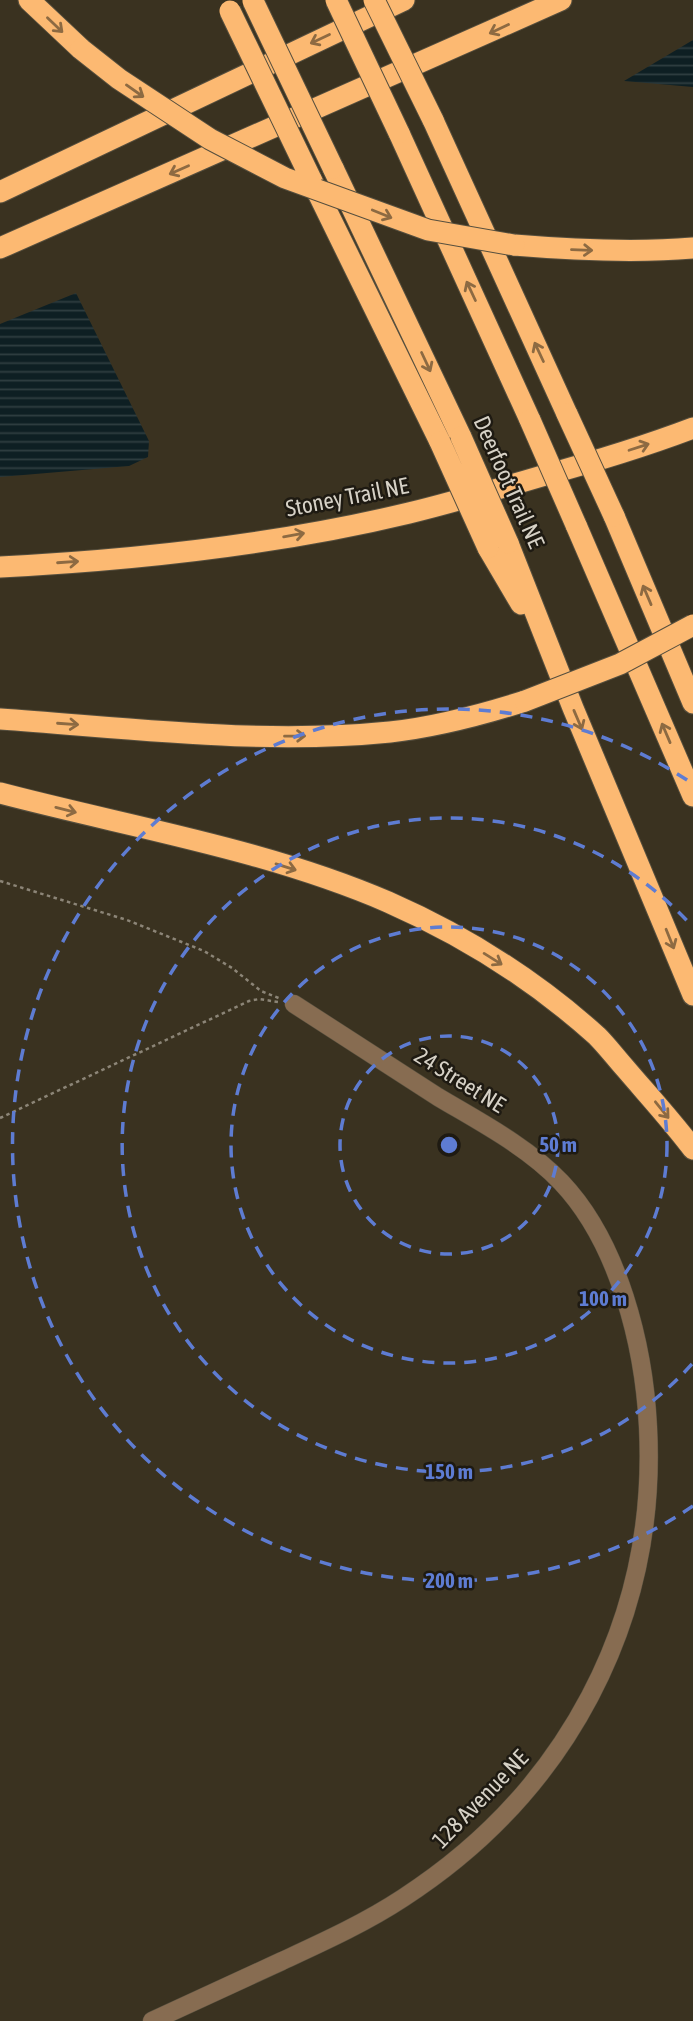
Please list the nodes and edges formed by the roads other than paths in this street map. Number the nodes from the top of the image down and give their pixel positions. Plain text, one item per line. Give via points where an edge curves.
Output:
1 (29, 0) edge
2 (336, 0) edge
3 (374, 0) edge
4 (404, 0) edge
5 (561, 0) edge
6 (252, 1) edge
7 (227, 6) edge
8 (115, 138) junction
9 (0, 182) edge
10 (0, 192) edge
11 (0, 248) edge
12 (693, 248) edge
13 (693, 428) edge
14 (498, 546) junction
15 (0, 567) edge
16 (693, 625) edge
17 (693, 703) edge
18 (0, 719) edge
19 (0, 793) edge
20 (693, 796) edge
21 (693, 995) edge
22 (294, 1004) road end
23 (693, 1149) edge
24 (643, 1538) joint
25 (152, 2021) edge

1 -> 12 highway, bridge via 119,79 210,139 285,178 428,230 514,245 629,252
20 -> 2 highway, Deerfoot Trail NE, bridge via 530,420
17 -> 3 highway, bridge via 614,516
4 -> 8 highway
5 -> 11 highway
6 -> 14 highway, Deerfoot Trail NE, bridge via 461,437
7 - 14 highway, bridge via 440,442
8 - 9 highway
8 - 10 highway
15 -> 13 highway, Stoney Trail NE via 195,550 409,513
14 -> 21 highway, Deerfoot Trail NE via 554,658
18 -> 16 highway, bridge via 244,736 360,734 456,721 525,701 620,664
19 -> 23 highway via 344,885 452,934 524,979 598,1038
22 - 24 street, 24 Street NE via 509,1139 561,1182 591,1221 622,1290 646,1398 648,1483
24 - 25 street, 128 Avenue NE via 630,1599 586,1707 526,1794 482,1839 443,1872 365,1920

